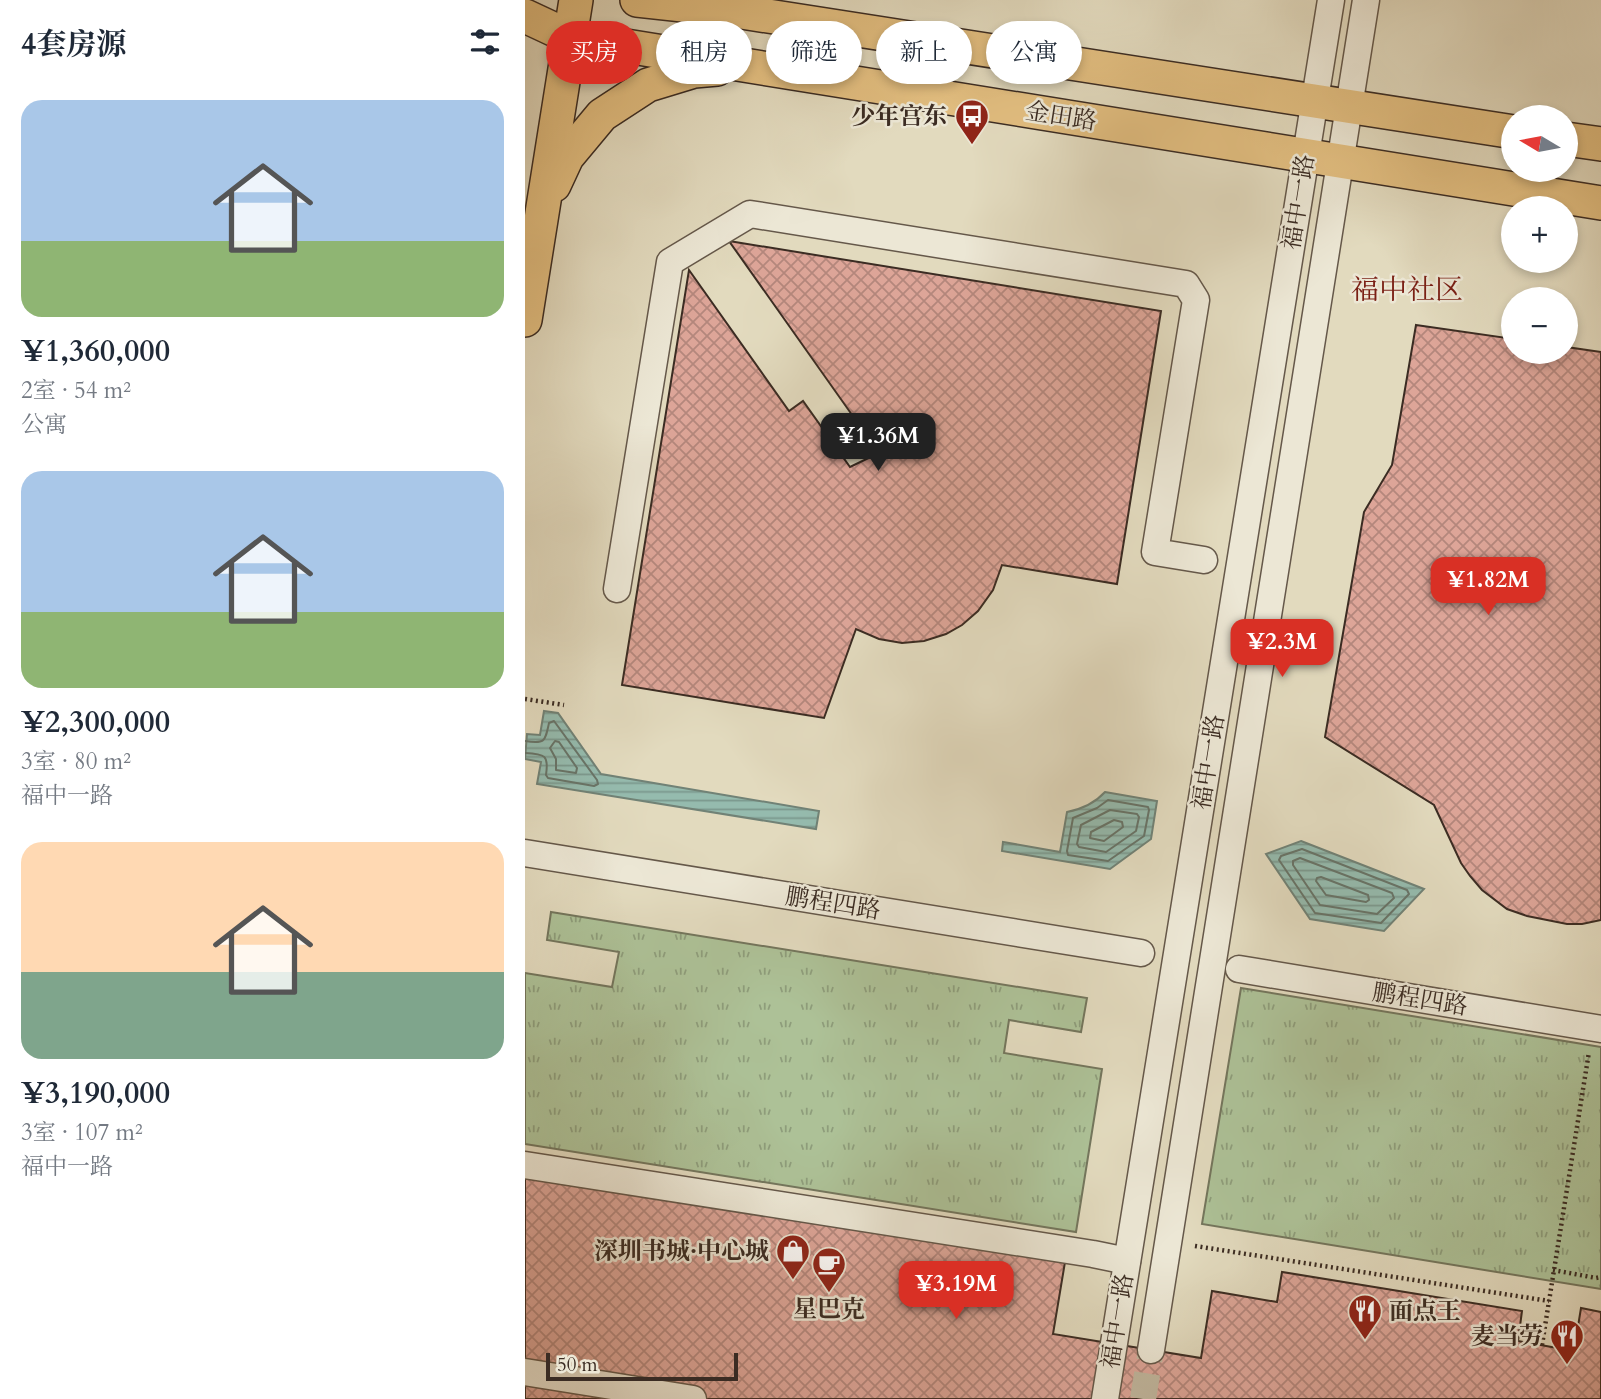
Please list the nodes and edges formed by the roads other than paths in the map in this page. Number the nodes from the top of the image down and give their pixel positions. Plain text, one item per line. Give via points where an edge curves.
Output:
1 (576, 0) edge
2 (637, 0) edge
3 (1331, 0) edge
4 (1366, 0) edge
5 (718, 5) edge
6 (525, 16) edge
7 (573, 21) edge
8 (546, 26) edge
9 (752, 66) edge
10 (656, 82) edge
11 (563, 84) edge
12 (1315, 101) junction
13 (1350, 107) junction
14 (1501, 130) edge
15 (1579, 141) edge
16 (1601, 144) edge
17 (1306, 155) junction
18 (1340, 161) junction
19 (1601, 203) edge
20 (543, 209) junction
21 (525, 320) edge
22 (1204, 560) dead end
23 (617, 589) dead end
24 (525, 853) edge
25 (1141, 953) dead end
26 (1239, 969) dead end
27 (1597, 1028) edge
28 (525, 1166) edge
29 (1127, 1261) junction
30 (1151, 1350) tunnel mouth
31 (525, 1372) edge
32 (693, 1399) edge
33 (1105, 1399) edge

1 - 7 main road
2 - 5 main road
3 - 12 street, 福中一路
4 - 13 street, 福中一路
5 - 12 main road
6 - 8 main road, 金田路
9 - 17 main road, 金田路
10 - 20 main road via 602,115 567,157
11 - 20 main road
12 - 13 main road
12 - 17 street, 福中一路
13 - 14 main road
13 - 18 street, 福中一路
15 - 16 main road
17 - 18 main road, 金田路
17 - 29 street, 福中一路
18 - 19 main road, 金田路
18 - 30 street, 福中一路
20 - 21 main road
22 - 23 street via 1156,552 1196,300 1186,285 750,214 670,262
24 - 25 street, 鹏程四路
26 - 27 street, 鹏程四路
28 - 29 street
29 - 33 street, 福中一路
31 - 32 street

